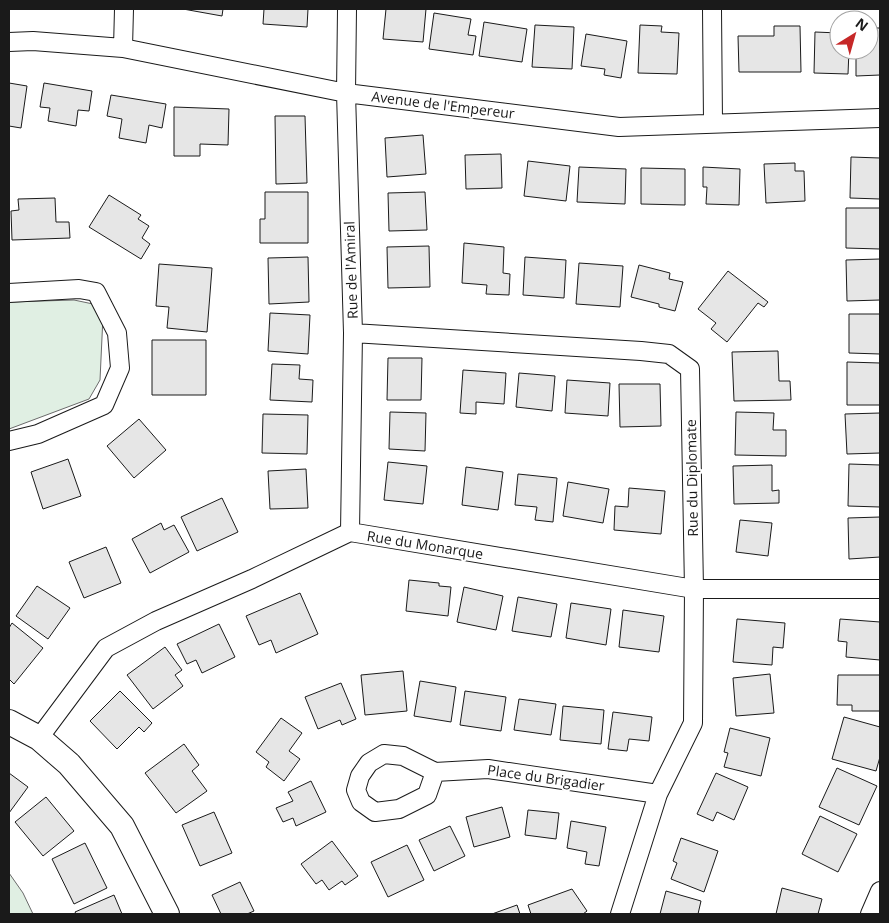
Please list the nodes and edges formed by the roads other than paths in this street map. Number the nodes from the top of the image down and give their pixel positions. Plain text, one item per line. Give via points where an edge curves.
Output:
1 (124, 9) edge
2 (346, 9) edge
3 (712, 9) edge
4 (9, 42) edge
5 (123, 48) junction
6 (346, 93) junction
7 (880, 118) edge
8 (713, 122) junction
9 (9, 293) edge
10 (353, 333) junction
11 (9, 441) edge
12 (350, 532) junction
13 (694, 589) junction
14 (880, 589) edge
15 (9, 722) edge
16 (39, 738) junction
17 (434, 772) dead end
18 (658, 794) junction
19 (880, 892) edge
20 (166, 914) edge
21 (620, 914) edge
22 (870, 914) edge

1 - 5 street
2 - 6 street, Rue de l'Amiral
3 - 8 street
4 - 5 street, Avenue de l'Empereur
5 - 6 street, Avenue de l'Empereur
6 - 8 street, Avenue de l'Empereur via 619,127
6 - 10 street, Rue de l'Amiral
7 - 8 street, Avenue de l'Empereur
9 - 11 street via 79,289 96,292 117,334 120,368 104,405 38,434
10 - 12 street, Rue de l'Amiral
10 - 13 street, Rue du Diplomate via 642,350 669,354 690,369
12 - 13 street, Rue du Monarque
12 - 16 street, Rue du Monarque via 156,621 106,648
13 - 14 street, Rue du Monarque
13 - 18 street, Rue du Diplomate via 693,723
15 - 16 street
16 - 20 street via 70,764 122,826
17 - 18 street, Place du Brigadier via 488,769
18 - 21 street, Rue du Diplomate
19 - 22 street

